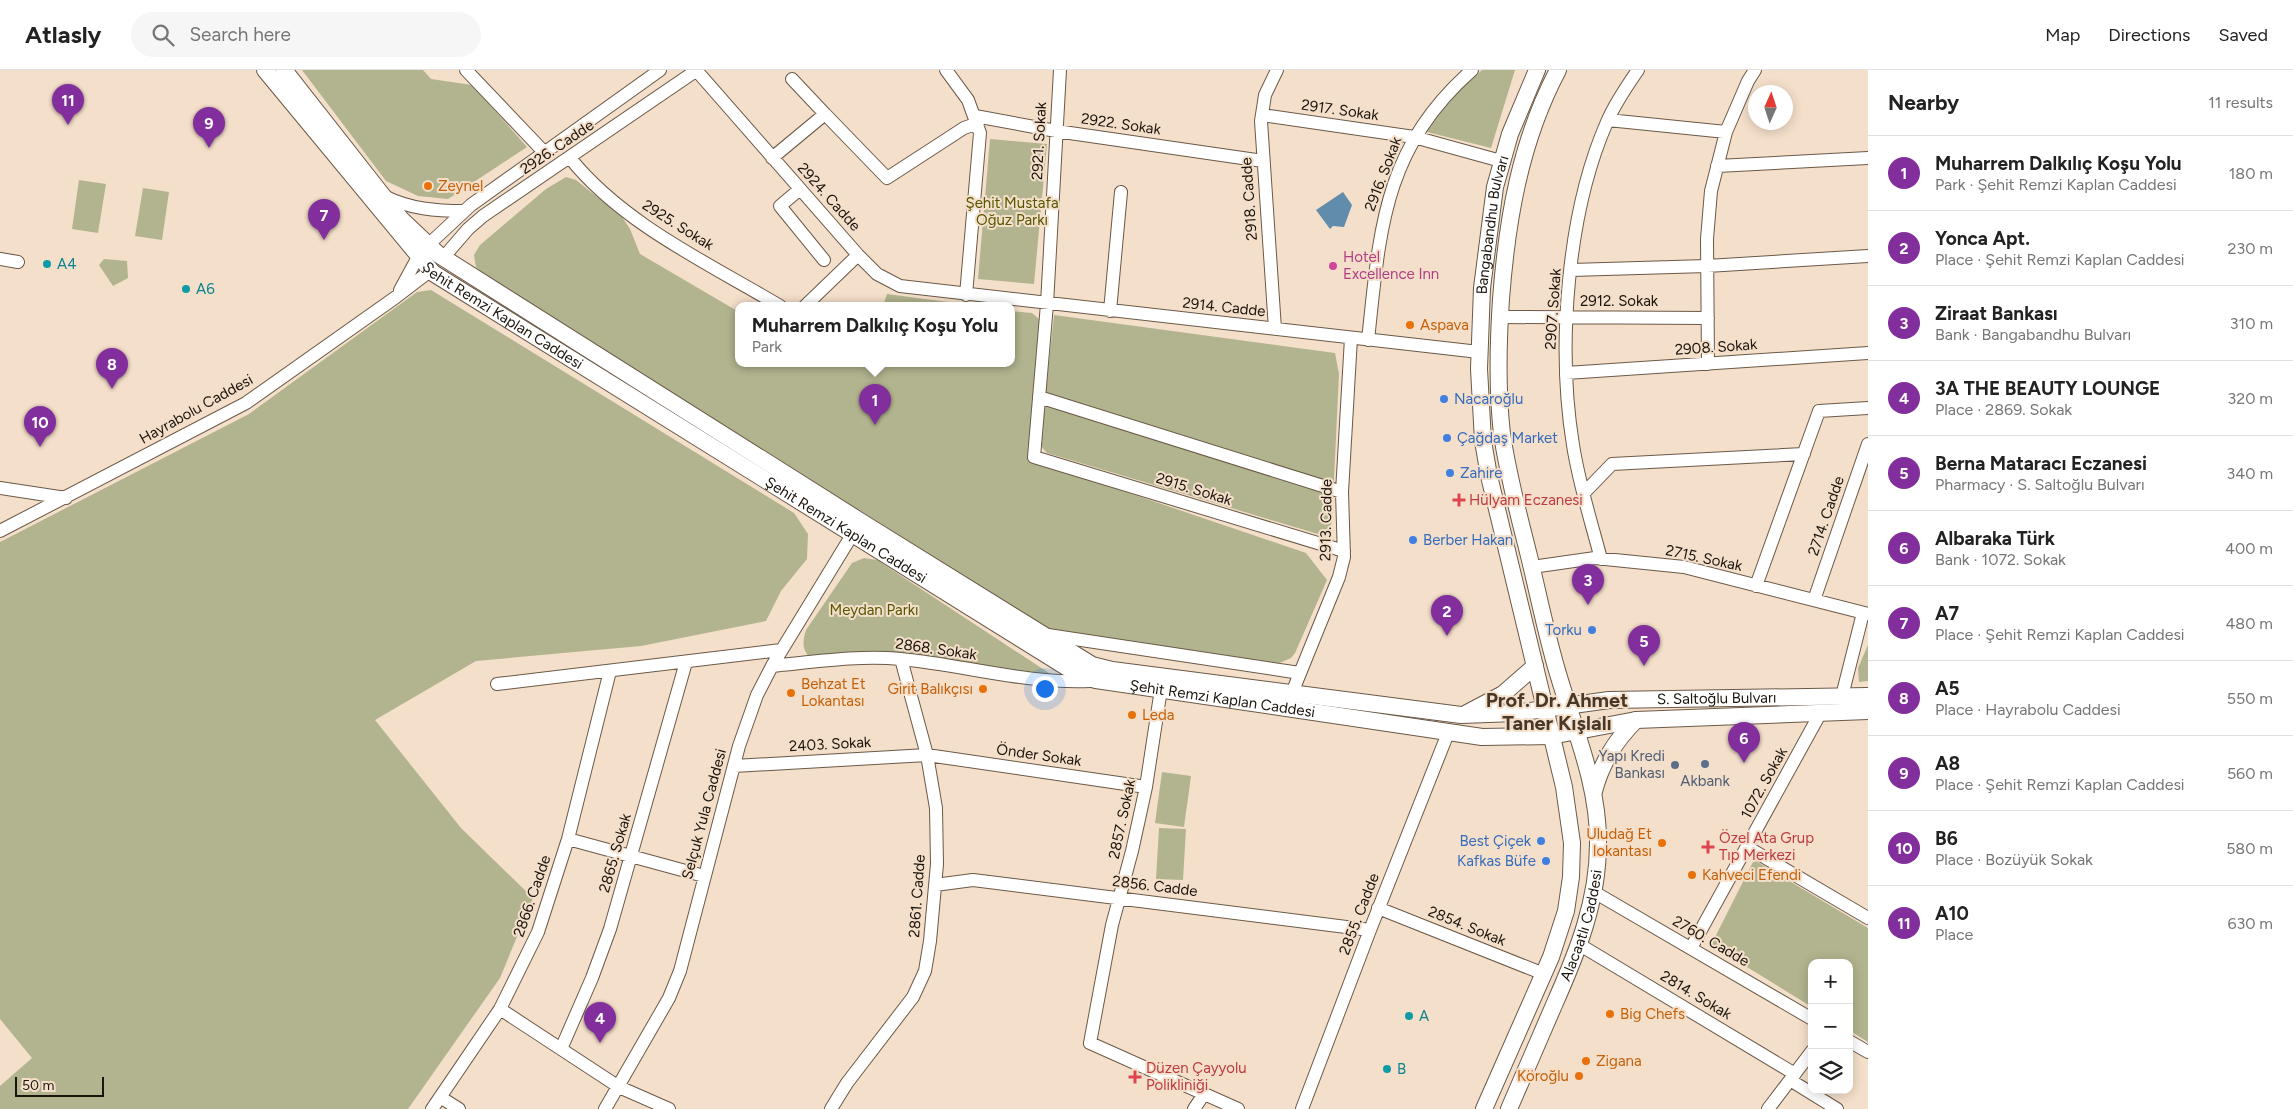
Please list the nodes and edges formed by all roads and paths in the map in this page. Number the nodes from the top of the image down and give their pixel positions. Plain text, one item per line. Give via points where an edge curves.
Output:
1 (264, 70) edge
2 (284, 70) edge
3 (466, 70) edge
4 (660, 70) edge
5 (697, 70) edge
6 (946, 70) edge
7 (1060, 70) edge
8 (1277, 70) edge
9 (1472, 70) edge
10 (1537, 70) edge
11 (1558, 70) edge
12 (1638, 70) edge
13 (1755, 70) edge
14 (792, 79) dead end
15 (825, 114) junction
16 (1262, 115) junction
17 (976, 120) junction
18 (1608, 120) junction
19 (1056, 131) junction
20 (1726, 132) junction
21 (1414, 138) junction
22 (544, 152) junction
23 (570, 158) junction
24 (772, 158) junction
25 (1868, 158) edge
26 (1263, 161) junction
27 (1501, 161) junction
28 (1717, 166) junction
29 (800, 189) junction
30 (1121, 192) dead end
31 (381, 194) junction
32 (464, 210) junction
33 (423, 252) junction
34 (858, 255) junction
35 (1868, 256) edge
36 (443, 258) junction
37 (0, 259) edge
38 (824, 260) dead end
39 (18, 262) dead end
40 (1707, 266) junction
41 (430, 270) junction
42 (1571, 270) junction
43 (966, 295) junction
44 (396, 297) junction
45 (773, 302) edge
46 (809, 302) edge
47 (1047, 304) junction
48 (1110, 311) junction
49 (1500, 317) junction
50 (1568, 317) junction
51 (1708, 318) junction
52 (1275, 329) junction
53 (1351, 338) junction
54 (1368, 340) junction
55 (1479, 352) junction
56 (1868, 353) edge
57 (1708, 364) junction
58 (1566, 373) junction
59 (1039, 397) junction
60 (1868, 408) edge
61 (1868, 444) edge
62 (1804, 454) junction
63 (1034, 457) joint
64 (0, 488) edge
65 (1342, 492) junction
66 (1584, 493) junction
67 (66, 498) junction
68 (856, 528) junction
69 (0, 531) edge
70 (1344, 551) junction
71 (1601, 559) junction
72 (1532, 567) junction
73 (1756, 586) junction
74 (1814, 600) junction
75 (1866, 614) edge
76 (1047, 635) junction
77 (782, 650) junction
78 (901, 659) junction
79 (686, 662) junction
80 (772, 666) junction
81 (1535, 666) junction
82 (610, 671) junction
83 (1300, 673) junction
84 (1096, 680) junction
85 (497, 684) dead end
86 (1162, 689) junction
87 (1292, 693) junction
88 (1842, 696) junction
89 (1868, 696) edge
90 (1568, 705) junction
91 (1544, 709) junction
92 (1868, 711) edge
93 (1821, 712) junction
94 (1461, 715) junction
95 (1636, 720) junction
96 (1576, 732) junction
97 (1448, 733) junction
98 (1551, 736) junction
99 (927, 755) junction
100 (734, 766) junction
101 (1146, 787) junction
102 (1594, 793) junction
103 (568, 839) junction
104 (1747, 847) junction
105 (630, 857) junction
106 (704, 876) junction
107 (936, 885) junction
108 (1594, 892) junction
109 (1120, 898) junction
110 (1378, 908) junction
111 (1868, 918) edge
112 (1370, 930) junction
113 (1580, 945) junction
114 (1691, 948) junction
115 (1544, 974) junction
116 (500, 1009) junction
117 (1808, 1017) edge
118 (1853, 1043) edge
119 (561, 1049) junction
120 (1868, 1052) edge
121 (1808, 1056) edge
122 (1793, 1077) junction
123 (619, 1087) junction
124 (1204, 1094) junction
125 (440, 1098) junction
126 (432, 1109) edge
127 (459, 1109) edge
128 (605, 1109) edge
129 (669, 1109) edge
130 (831, 1109) edge
131 (1194, 1109) edge
132 (1238, 1109) edge
133 (1302, 1109) edge
134 (1484, 1109) edge
135 (1509, 1109) edge
136 (1768, 1109) edge
137 (1837, 1109) edge

1 - 33 main road, Şehit Remzi Kaplan Caddesi
2 - 31 main road, Şehit Remzi Kaplan Caddesi
3 - 22 street
4 - 22 street, 2926. Cadde
5 - 23 street, 2926. Cadde
5 - 24 street, 2924. Cadde
6 - 17 street via 966,96
7 - 19 street, 2921. Sokak
8 - 16 street, 2918. Cadde via 1265,95
9 - 21 street, 2916. Sokak via 1432,111
10 - 27 main road, Bangabandhu Bulvarı via 1515,118
11 - 49 main road, Bangabandhu Bulvarı via 1533,125 1516,184
12 - 18 street, 2907. Sokak
13 - 20 street
14 - 15 street
15 - 17 street via 886,178
15 - 24 street
16 - 21 street, 2917. Sokak
16 - 26 street, 2918. Cadde
17 - 19 street, 2922. Sokak
17 - 43 street via 980,142
18 - 20 street
18 - 42 street, 2907. Sokak via 1587,184
19 - 26 street, 2922. Sokak
19 - 47 street, 2921. Sokak
20 - 28 street
21 - 27 street, 2917. Sokak
21 - 54 street, 2916. Sokak via 1384,213
22 - 32 street, 2926. Cadde
23 - 36 street, 2926. Cadde via 479,219
23 - 45 street, 2925. Sokak via 595,185 639,221
24 - 29 street, 2924. Cadde
25 - 28 street
26 - 52 street, 2918. Cadde
27 - 55 main road, Bangabandhu Bulvarı via 1486,245
28 - 40 street via 1708,217
29 - 34 street, 2924. Cadde
29 - 38 street via 780,206
30 - 48 street
31 - 32 street via 417,208
31 - 33 main road, Şehit Remzi Kaplan Caddesi
32 - 33 street, 2926. Cadde
33 - 36 main road, Şehit Remzi Kaplan Caddesi
33 - 41 main road, Şehit Remzi Kaplan Caddesi
33 - 44 street, Hayrabolu Caddesi
34 - 43 street, 2924. Cadde via 877,274 900,286
34 - 46 street
35 - 40 street
36 - 41 main road
36 - 68 main road, Şehit Remzi Kaplan Caddesi
37 - 39 street
40 - 42 street
40 - 51 street
41 - 44 street, Hayrabolu Caddesi
41 - 68 main road, Şehit Remzi Kaplan Caddesi
42 - 50 street, 2907. Sokak
43 - 47 street, 2914. Cadde
44 - 67 street, Hayrabolu Caddesi via 246,403
47 - 48 street, 2914. Cadde
47 - 59 street, 2921. Sokak
48 - 52 street, 2914. Cadde
49 - 50 street, 2912. Sokak
49 - 72 main road, Bangabandhu Bulvarı via 1498,366 1502,435
50 - 51 street, 2912. Sokak
50 - 58 street, 2907. Sokak
51 - 57 street
52 - 53 street, 2914. Cadde
53 - 54 street, 2914. Cadde
53 - 65 street, 2913. Cadde
54 - 55 street, 2914. Cadde
55 - 81 main road, Bangabandhu Bulvarı via 1485,458
56 - 57 street, 2908. Sokak
57 - 58 street, 2908. Sokak
58 - 66 street, 2907. Sokak via 1573,445
59 - 63 street, 2921. Sokak
59 - 65 street
60 - 62 street via 1819,411
61 - 74 street, 2714. Cadde
62 - 66 street via 1612,464
62 - 73 street
63 - 70 street, 2915. Sokak
64 - 67 street
65 - 70 street, 2913. Cadde
66 - 71 street, 2907. Sokak
67 - 69 street, Hayrabolu Caddesi
68 - 76 main road, Şehit Remzi Kaplan Caddesi
68 - 77 street, Selçuk Yula Caddesi
68 - 84 main road, Şehit Remzi Kaplan Caddesi via 1070,670
70 - 83 street, 2913. Cadde via 1339,577
71 - 72 street, 2715. Sokak
71 - 73 street, 2715. Sokak via 1684,568
72 - 90 main road, Bangabandhu Bulvarı
73 - 74 street, 2715. Sokak
74 - 75 street, 2715. Sokak
75 - 88 street
76 - 83 street
76 - 87 main road, Şehit Remzi Kaplan Caddesi via 1082,659 1102,668
77 - 79 street
77 - 80 street, Selçuk Yula Caddesi
78 - 80 street, 2868. Sokak via 858,658
78 - 84 street, 2868. Sokak via 1035,678
78 - 99 street, 2861. Cadde
79 - 82 street
79 - 105 street, 2865. Sokak
80 - 100 street, Selçuk Yula Caddesi via 751,709
81 - 91 main road, Bangabandhu Bulvarı
81 - 94 main road via 1503,694
82 - 85 street
82 - 103 street, 2866. Cadde
83 - 87 street, 2913. Cadde
84 - 86 main road, Şehit Remzi Kaplan Caddesi
86 - 97 main road, Şehit Remzi Kaplan Caddesi
86 - 101 street, 2857. Sokak
87 - 94 main road, Şehit Remzi Kaplan Caddesi
88 - 89 main road, S. Saltoğlu Bulvarı
88 - 90 main road, S. Saltoğlu Bulvarı via 1628,699
90 - 91 main road, S. Saltoğlu Bulvarı
90 - 96 main road, Bangabandhu Bulvarı
91 - 94 main road, Şehit Remzi Kaplan Caddesi
91 - 98 main road, Alacaatlı Caddesi
92 - 93 main road, S. Saltoğlu Bulvarı
93 - 95 main road, S. Saltoğlu Bulvarı
93 - 104 street, 1072. Sokak
95 - 96 main road, S. Saltoğlu Bulvarı
95 - 102 main road via 1606,756
96 - 98 main road, Şehit Remzi Kaplan Caddesi
96 - 102 main road, Alacaatlı Caddesi
97 - 98 main road, Şehit Remzi Kaplan Caddesi via 1493,737
97 - 110 street, 2855. Cadde
98 - 115 main road, Alacaatlı Caddesi via 1570,820 1572,859 1566,911
99 - 100 street, 2403. Sokak
99 - 101 street, Önder Sokak
99 - 107 street, 2861. Cadde via 936,808
100 - 106 street, Selçuk Yula Caddesi
101 - 109 street, 2857. Sokak
102 - 108 main road, Alacaatlı Caddesi via 1598,842
103 - 105 street
103 - 116 street, 2866. Cadde via 538,932
104 - 111 street
104 - 114 street, 1072. Sokak
105 - 106 street
105 - 119 street, 2865. Sokak via 610,930
106 - 123 street, Selçuk Yula Caddesi via 674,985
107 - 109 street, 2856. Cadde via 973,880
107 - 130 street, 2861. Cadde via 925,971 912,998
108 - 113 main road, Alacaatlı Caddesi
108 - 114 street, 2760. Cadde
109 - 112 street, 2856. Cadde
109 - 124 street, 2857. Sokak via 1090,1044
110 - 112 street, 2855. Cadde
110 - 115 street, 2854. Sokak
112 - 133 street, 2855. Cadde
113 - 122 street, 2814. Sokak
113 - 135 main road, Alacaatlı Caddesi
114 - 117 street, 2760. Cadde
115 - 134 main road, Alacaatlı Caddesi
116 - 119 street
116 - 125 street, 2866. Cadde
118 - 120 street
119 - 123 street
121 - 122 street
122 - 136 street
122 - 137 street, 2814. Sokak
123 - 128 street, Selçuk Yula Caddesi
123 - 129 street
124 - 131 street
124 - 132 street
125 - 126 street, 2866. Cadde
125 - 127 street

